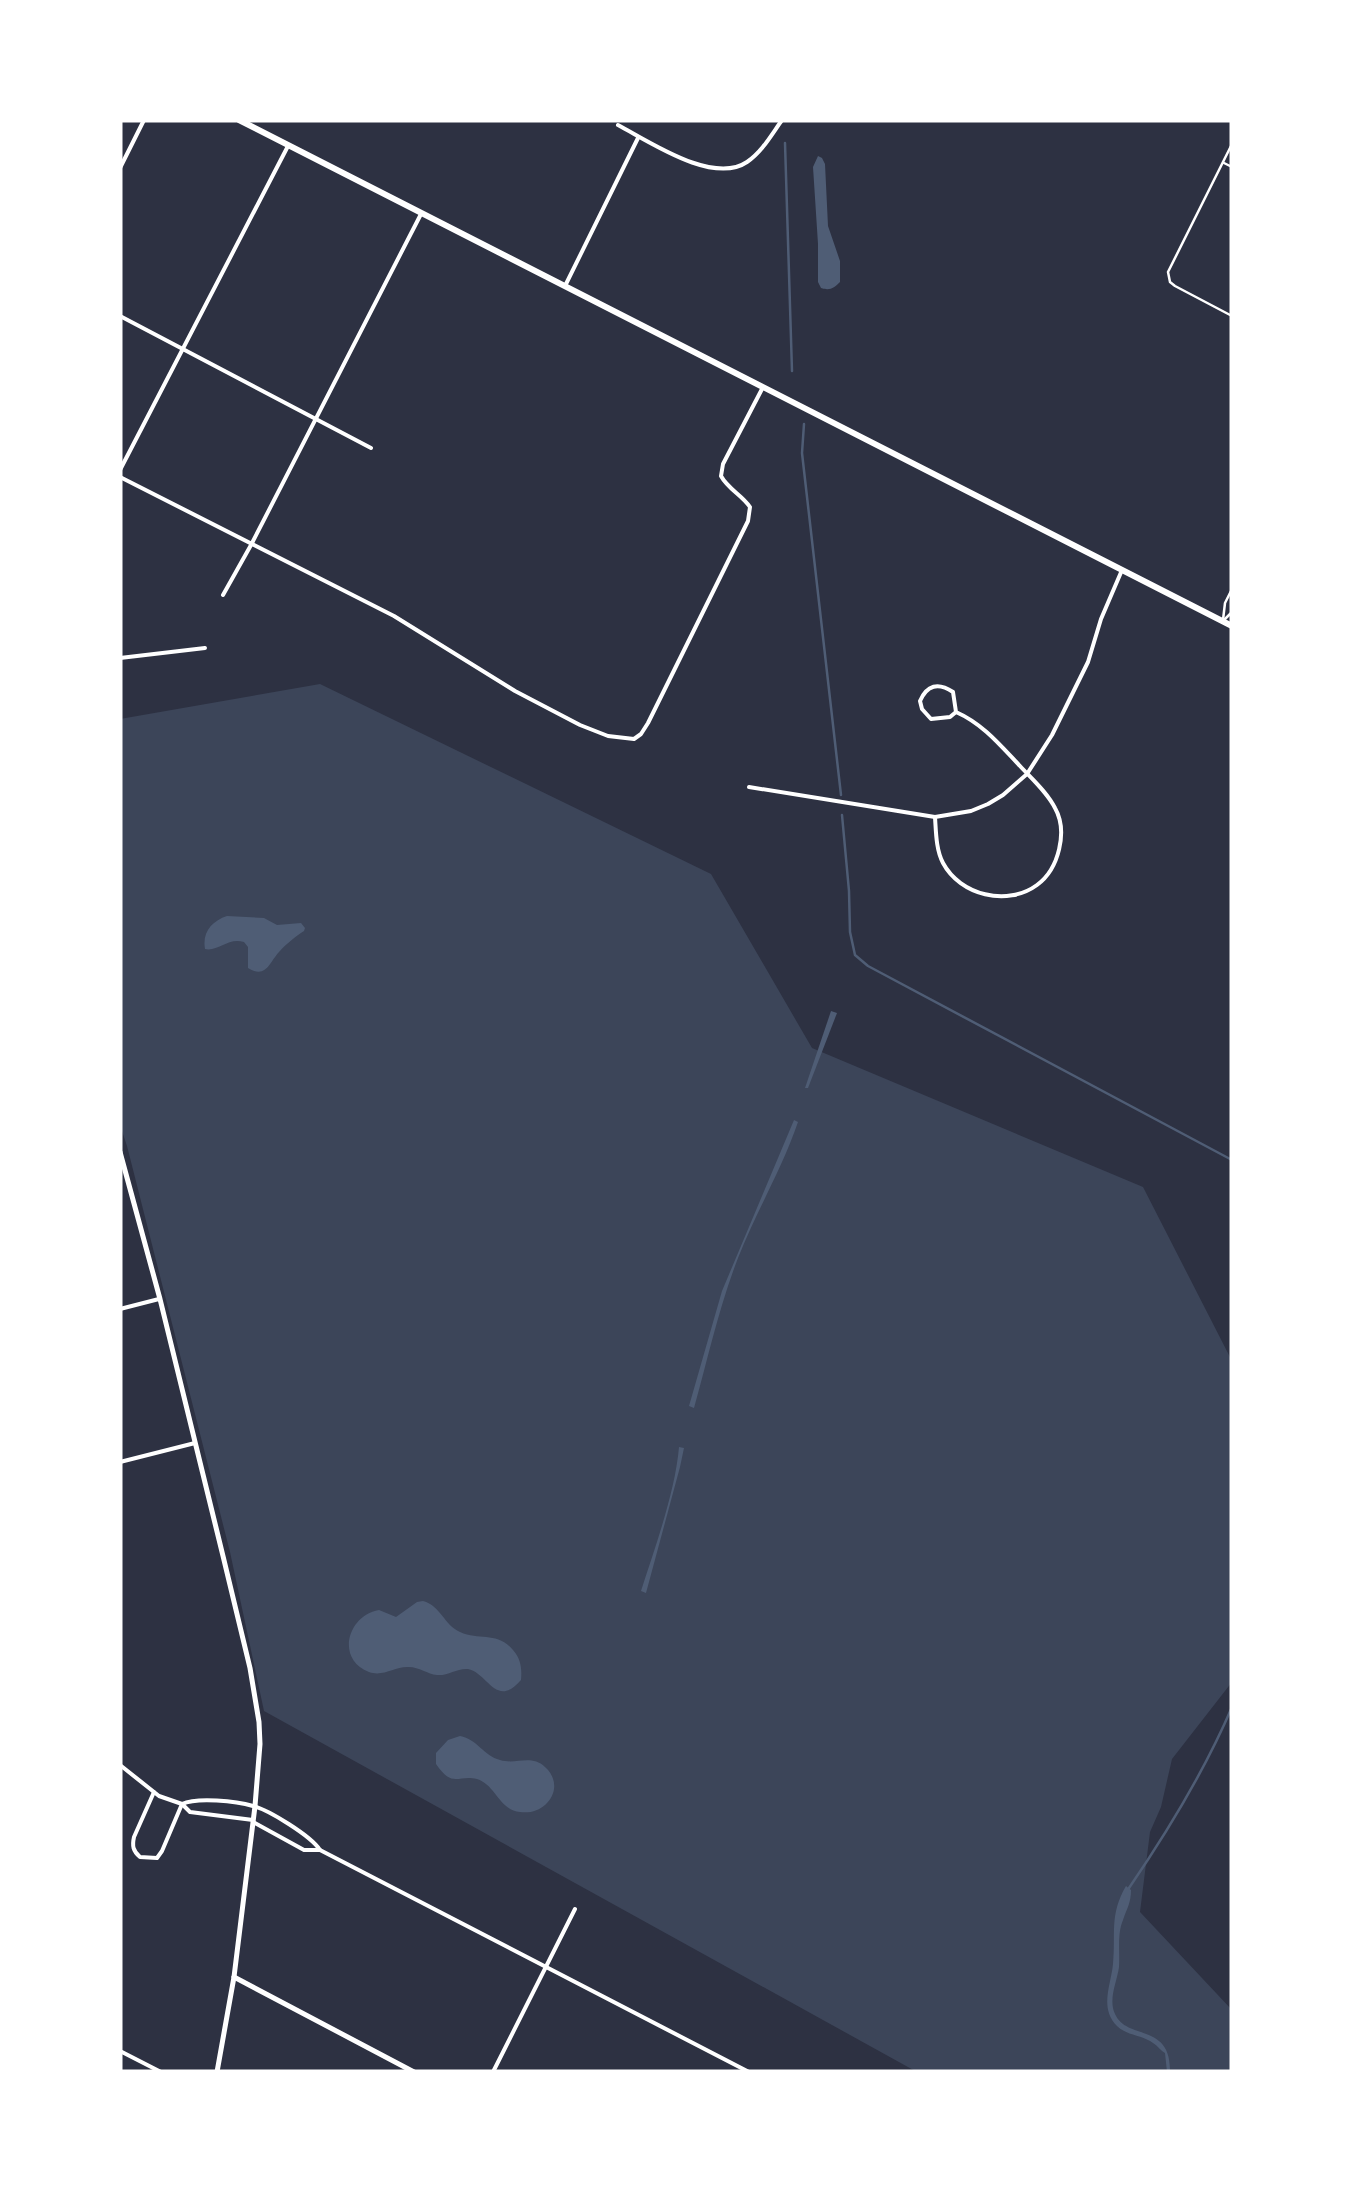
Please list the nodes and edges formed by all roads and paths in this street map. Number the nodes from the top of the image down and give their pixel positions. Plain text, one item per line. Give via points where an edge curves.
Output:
1 (144, 120) edge
2 (239, 120) edge
3 (782, 120) edge
4 (618, 124) dead end
5 (639, 136) junction
6 (1232, 144) edge
7 (288, 146) junction
8 (1223, 162) junction
9 (1232, 166) edge
10 (120, 168) edge
11 (422, 214) junction
12 (565, 286) junction
13 (120, 316) edge
14 (1232, 316) edge
15 (182, 348) junction
16 (762, 388) junction
17 (316, 418) junction
18 (371, 448) dead end
19 (120, 474) edge
20 (251, 545) junction
21 (1122, 570) junction
22 (1232, 589) edge
23 (222, 595) dead end
24 (1232, 612) edge
25 (1223, 622) junction
26 (1232, 626) edge
27 (205, 648) dead end
28 (120, 658) edge
29 (956, 712) junction
30 (1027, 774) junction
31 (749, 786) dead end
32 (935, 818) junction
33 (120, 1152) edge
34 (160, 1298) junction
35 (120, 1309) edge
36 (195, 1443) junction
37 (120, 1462) edge
38 (120, 1765) edge
39 (154, 1792) junction
40 (182, 1804) junction
41 (255, 1806) junction
42 (253, 1821) junction
43 (320, 1850) junction
44 (575, 1908) dead end
45 (546, 1966) junction
46 (234, 1977) junction
47 (120, 2051) edge
48 (160, 2072) edge
49 (218, 2072) edge
50 (414, 2072) edge
51 (493, 2072) edge
52 (749, 2072) edge

1 - 10 street
2 - 7 main road
3 - 5 street via 754,156 732,169 697,165
4 - 5 street
5 - 12 street
6 - 8 lane
7 - 11 main road
7 - 15 street
8 - 9 lane
8 - 14 lane via 1168,272 1175,286
11 - 12 main road
11 - 17 street
12 - 16 main road
13 - 15 street
15 - 17 street
15 - 19 street
16 - 20 street via 721,476 750,507 748,521 634,739 580,725 394,616
16 - 21 main road
17 - 18 street
17 - 20 street
19 - 20 street
20 - 23 street
21 - 25 main road
21 - 30 street via 1088,662
22 - 25 lane
24 - 25 lane
25 - 26 main road
27 - 28 street
29 - 29 street via 932,719 920,701 927,688 945,686 953,692
29 - 30 street via 987,730
30 - 32 street via 988,804
30 - 32 street via 1056,809 1061,835 1046,876 1024,892 994,897 955,878 942,862
31 - 32 street
33 - 34 street
34 - 35 street
34 - 36 street
36 - 37 street
36 - 41 street via 256,1696
38 - 39 street
39 - 40 street
39 - 40 street via 132,1845 140,1857 157,1858
40 - 41 street via 192,1799
40 - 42 street via 190,1812
41 - 42 street
41 - 43 street via 313,1839
42 - 43 street via 304,1850
42 - 46 street
43 - 45 street
44 - 45 street
45 - 51 street
45 - 52 street
46 - 49 street
46 - 50 street
47 - 48 street

